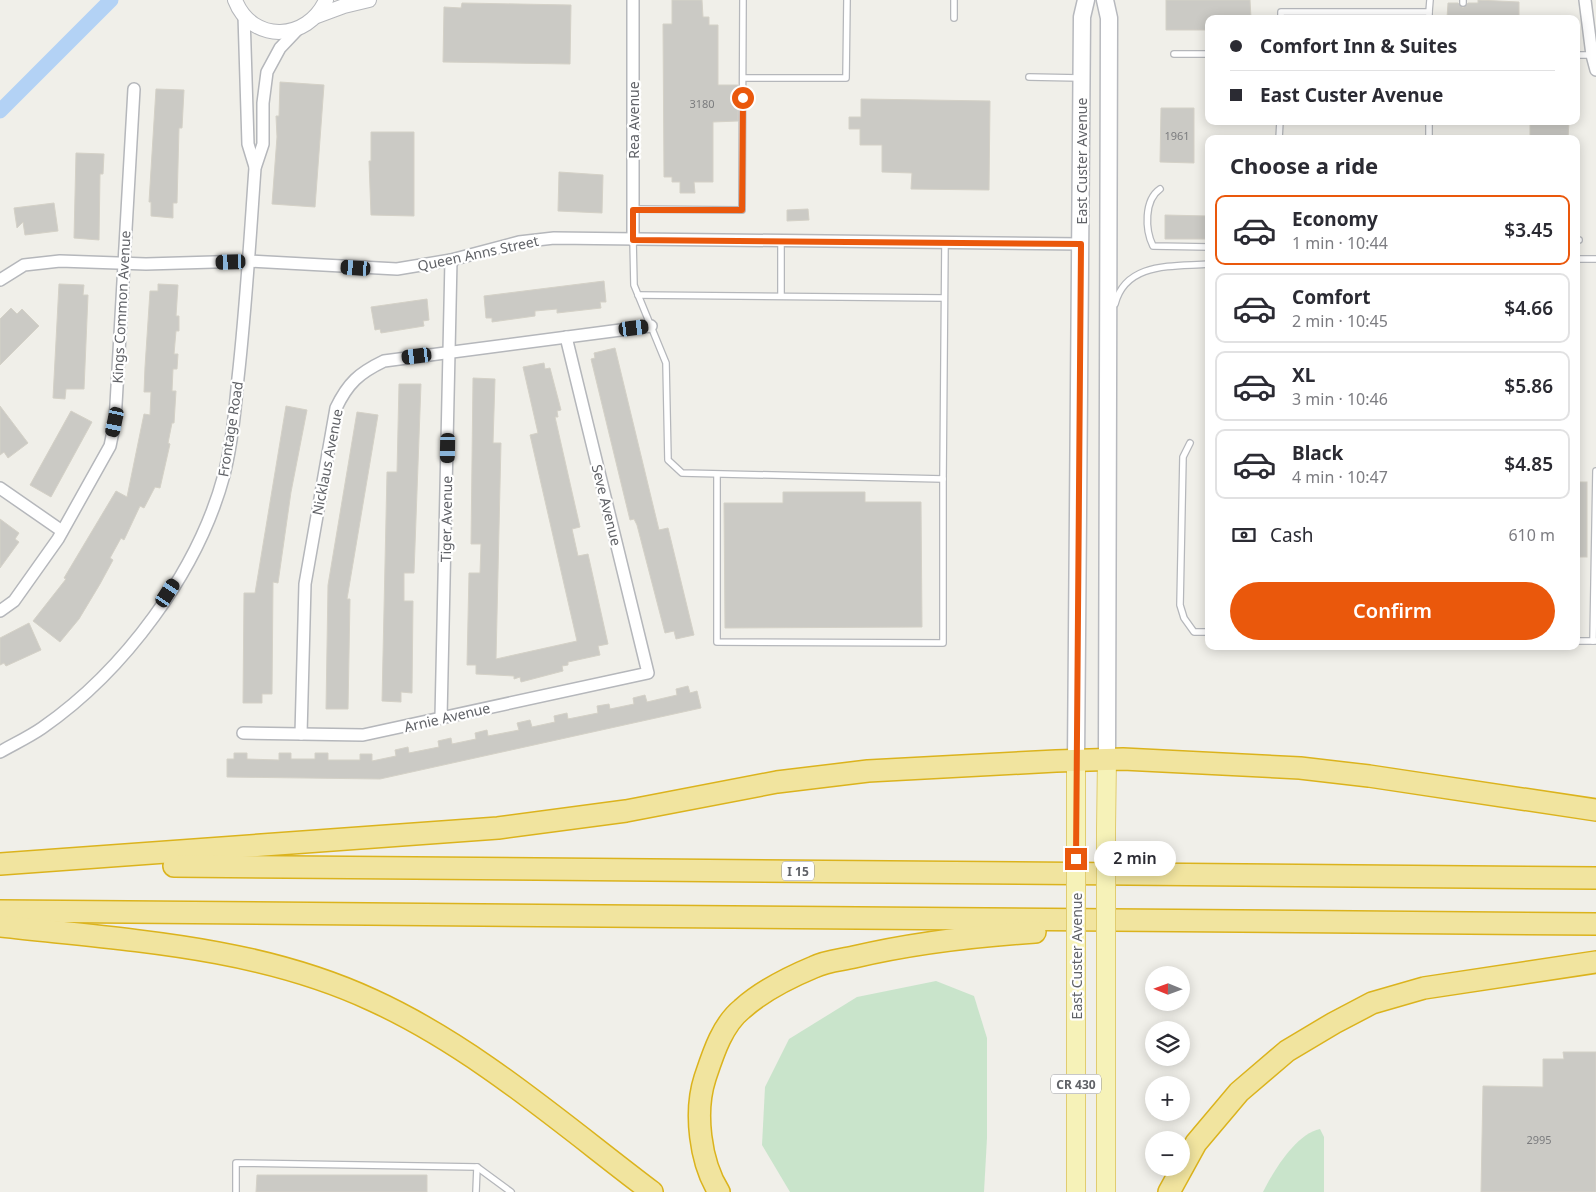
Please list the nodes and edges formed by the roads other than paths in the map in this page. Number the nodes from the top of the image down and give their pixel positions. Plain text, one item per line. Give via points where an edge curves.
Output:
1 (236, 0) edge
2 (326, 0) edge
3 (369, 0) edge
4 (633, 0) edge
5 (743, 0) edge
6 (847, 0) edge
7 (954, 0) edge
8 (1086, 0) edge
9 (1105, 0) edge
10 (1430, 0) edge
11 (1585, 0) edge
12 (1429, 12) joint
13 (244, 15) junction
14 (1281, 15) edge
15 (317, 16) junction
16 (954, 18) dead end
17 (298, 29) junction
18 (1174, 54) dead end
19 (1205, 54) edge
20 (1580, 55) edge
21 (1594, 55) edge
22 (1596, 70) edge
23 (1029, 77) dead end
24 (743, 78) junction
25 (1081, 78) junction
26 (134, 89) dead end
27 (254, 168) junction
28 (1160, 189) dead end
29 (633, 210) junction
30 (633, 240) junction
31 (781, 241) junction
32 (945, 242) junction
33 (1081, 244) junction
34 (1205, 247) edge
35 (1580, 259) edge
36 (1596, 259) edge
37 (451, 260) junction
38 (248, 261) junction
39 (124, 263) junction
40 (1205, 264) edge
41 (0, 280) edge
42 (638, 295) junction
43 (780, 296) junction
44 (944, 298) junction
45 (651, 326) junction
46 (1107, 333) junction
47 (566, 337) junction
48 (450, 352) junction
49 (1190, 443) dead end
50 (1596, 470) edge
51 (717, 475) junction
52 (943, 479) junction
53 (0, 488) edge
54 (62, 532) junction
55 (0, 610) edge
56 (1205, 632) edge
57 (1580, 641) edge
58 (1595, 641) edge
59 (648, 673) joint
60 (441, 718) junction
61 (243, 733) dead end
62 (301, 734) junction
63 (0, 752) edge
64 (1107, 759) junction
65 (1076, 761) junction
66 (1596, 810) edge
67 (0, 864) edge
68 (1596, 878) edge
69 (0, 911) edge
70 (1192, 921) junction
71 (1596, 924) edge
72 (0, 926) edge
73 (1596, 962) edge
74 (477, 1167) junction
75 (236, 1192) edge
76 (476, 1192) edge
77 (511, 1192) edge
78 (652, 1192) edge
79 (719, 1192) edge
80 (1076, 1192) edge
81 (1106, 1192) edge
82 (1168, 1192) edge

1 - 13 street
2 - 15 street
3 - 15 street
4 - 29 street, Rea Avenue
5 - 24 lane
6 - 24 lane via 846,78
7 - 16 lane
8 - 25 main road, East Custer Avenue / CR 430 via 1082,17
9 - 46 main road, East Custer Avenue / CR 430 via 1108,18
10 - 12 lane
11 - 21 street
12 - 14 lane via 1281,12
13 - 17 street via 269,31
13 - 27 street, Frontage Road via 248,144
15 - 17 street
17 - 27 street, Frontage Road via 280,48 267,72 263,144
18 - 19 lane
20 - 21 lane
21 - 22 street
23 - 25 lane
24 - 29 lane via 742,210
25 - 33 main road, East Custer Avenue / CR 430
26 - 39 street, Kings Common Avenue
27 - 38 street, Frontage Road
28 - 34 lane via 1149,202 1148,238 1153,246
29 - 30 street, Rea Avenue
30 - 31 street, Queen Anns Street
30 - 37 street, Queen Anns Street via 554,238 519,242
30 - 42 lane via 634,285
31 - 32 street, Queen Anns Street
31 - 43 lane
32 - 33 street, Queen Anns Street
32 - 44 lane
33 - 65 main road, East Custer Avenue / CR 430
35 - 36 lane
37 - 38 street, Queen Anns Street via 397,269
37 - 48 street, Tiger Avenue
38 - 39 street, Queen Anns Street
38 - 63 street, Frontage Road via 232,432 224,476 198,546 148,624 98,682 42,728
39 - 41 street, Queen Anns Street via 60,261 24,266
39 - 54 street, Kings Common Avenue via 115,422 110,446
40 - 46 lane via 1149,268 1131,278 1117,296
42 - 43 lane
42 - 45 lane
43 - 44 lane
44 - 52 lane
45 - 47 street, Nicklaus Avenue
45 - 51 lane via 666,364 668,460 682,473
46 - 64 main road, East Custer Avenue / CR 430
47 - 48 street, Nicklaus Avenue
47 - 59 street, Seve Avenue
48 - 60 street, Tiger Avenue
48 - 62 street, Nicklaus Avenue via 384,361 362,372 344,391 336,408 305,584
49 - 56 lane via 1183,456 1180,605 1194,632
50 - 58 lane
51 - 52 lane
51 - 52 lane via 717,642 943,643
53 - 54 street
54 - 55 street, Kings Common Avenue via 14,601
57 - 58 lane
59 - 60 street, Arnie Avenue
60 - 62 street, Arnie Avenue via 363,735
61 - 62 street, Arnie Avenue
64 - 65 highway
64 - 66 highway via 1300,768
64 - 81 main road, East Custer Avenue / CR 430, bridge
65 - 67 highway via 859,772 777,782 626,811 498,828
65 - 80 main road, East Custer Avenue / CR 430, bridge
67 - 68 highway, I 15
69 - 70 highway
70 - 71 highway
70 - 79 highway via 1016,933 924,944 815,966 766,992 741,1009 727,1027 714,1051 701,1089 700,1125 706,1161
72 - 78 highway via 173,945 243,957 308,975 373,1000 467,1052
73 - 82 highway via 1424,988 1372,1004 1334,1023 1287,1051 1239,1092 1196,1143
74 - 75 lane via 236,1163
74 - 76 lane
74 - 77 lane

